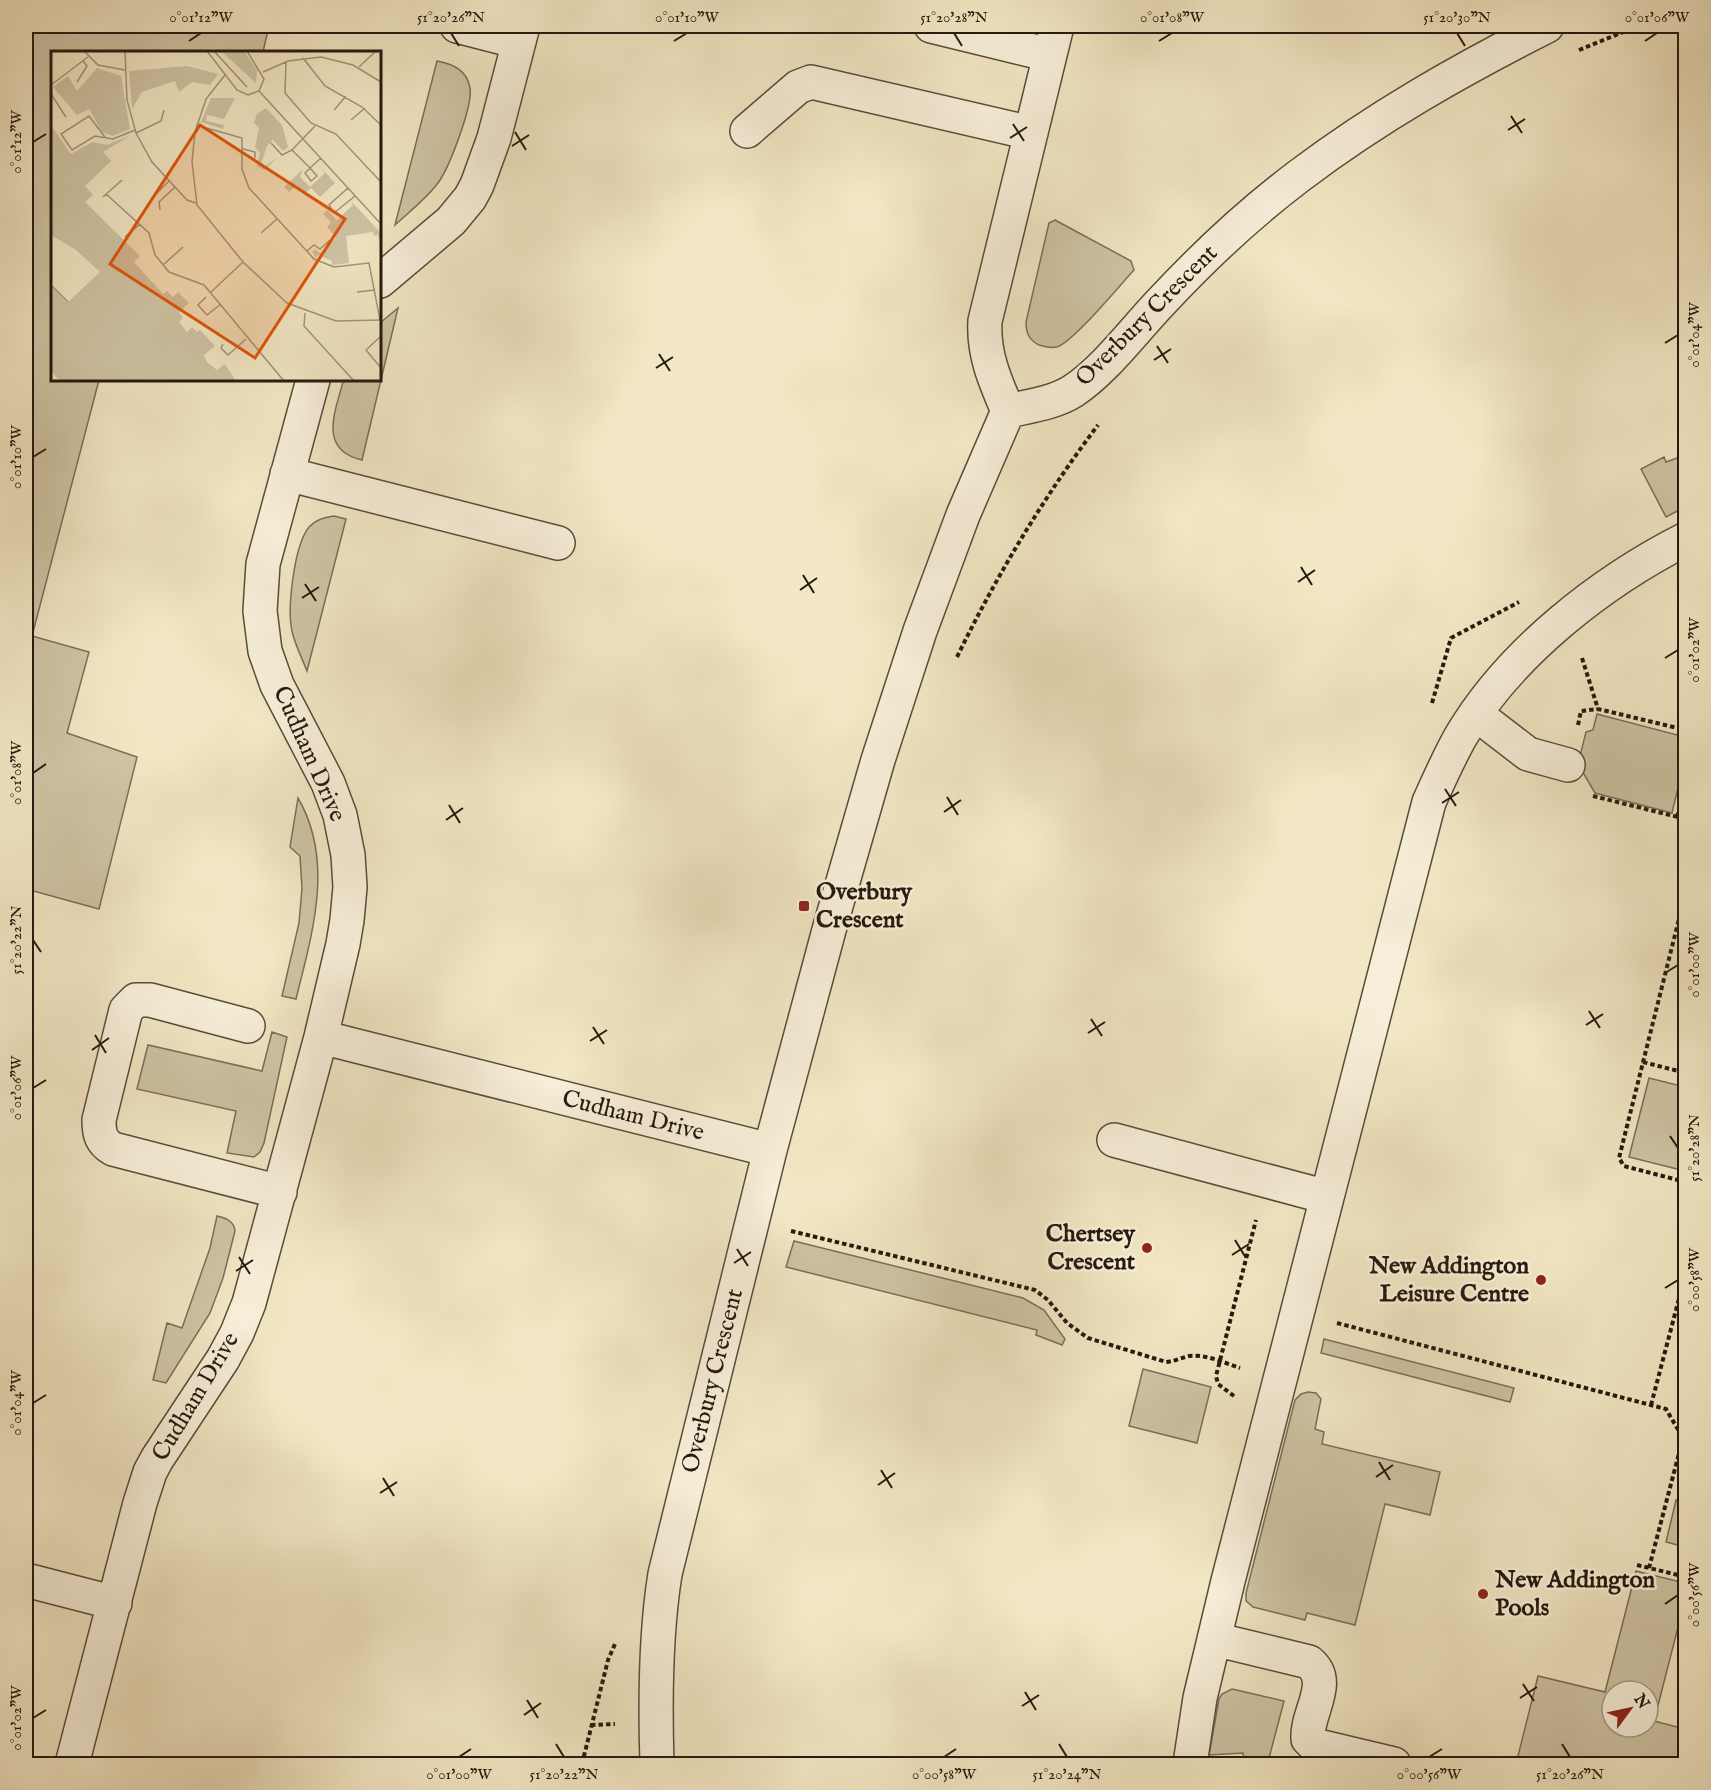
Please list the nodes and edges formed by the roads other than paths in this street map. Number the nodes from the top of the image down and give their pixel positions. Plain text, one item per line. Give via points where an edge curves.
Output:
1 (457, 26) edge
2 (931, 26) edge
3 (1547, 26) edge
4 (521, 34) edge
5 (1053, 40) edge
6 (747, 131) dead end
7 (1031, 133) junction
8 (381, 280) edge
9 (313, 381) edge
10 (1008, 411) junction
11 (287, 474) junction
12 (1686, 539) edge
13 (558, 543) dead end
14 (1476, 714) junction
15 (1568, 765) road end
16 (248, 1026) dead end
17 (321, 1036) junction
18 (1114, 1140) dead end
19 (770, 1150) junction
20 (280, 1192) junction
21 (1327, 1197) junction
22 (26, 1580) edge
23 (116, 1603) junction
24 (1214, 1639) junction
25 (72, 1764) edge
26 (657, 1764) edge
27 (1190, 1764) edge
28 (1395, 1764) edge

1 - 4 street
2 - 5 street
3 - 10 street, Overbury Crescent via 1458,72 1344,142 1229,235 1083,384 1063,397
4 - 8 street via 488,156 470,198 451,221
5 - 7 street
6 - 7 street via 798,87 811,82
7 - 10 street via 985,321 989,367
9 - 11 street, Cudham Drive
10 - 19 street, Overbury Crescent via 963,515 885,737
11 - 13 street
11 - 17 street, Cudham Drive via 263,564 262,633 277,685 338,807 350,887 344,944
12 - 14 street via 1585,601 1518,664
14 - 15 street via 1520,750
14 - 21 street via 1437,783 1424,819
16 - 20 street via 150,1000 136,1000 126,1010 99,1130 101,1139 113,1149
17 - 19 street, Cudham Drive
17 - 20 street, Cudham Drive
18 - 21 street
19 - 26 street, Overbury Crescent via 664,1584 658,1656
20 - 23 street, Cudham Drive via 237,1333 150,1472
21 - 24 street
22 - 23 street
23 - 25 street, Cudham Drive
24 - 27 street via 1196,1715
24 - 28 street via 1309,1662 1320,1676 1320,1686 1308,1739 1314,1744

